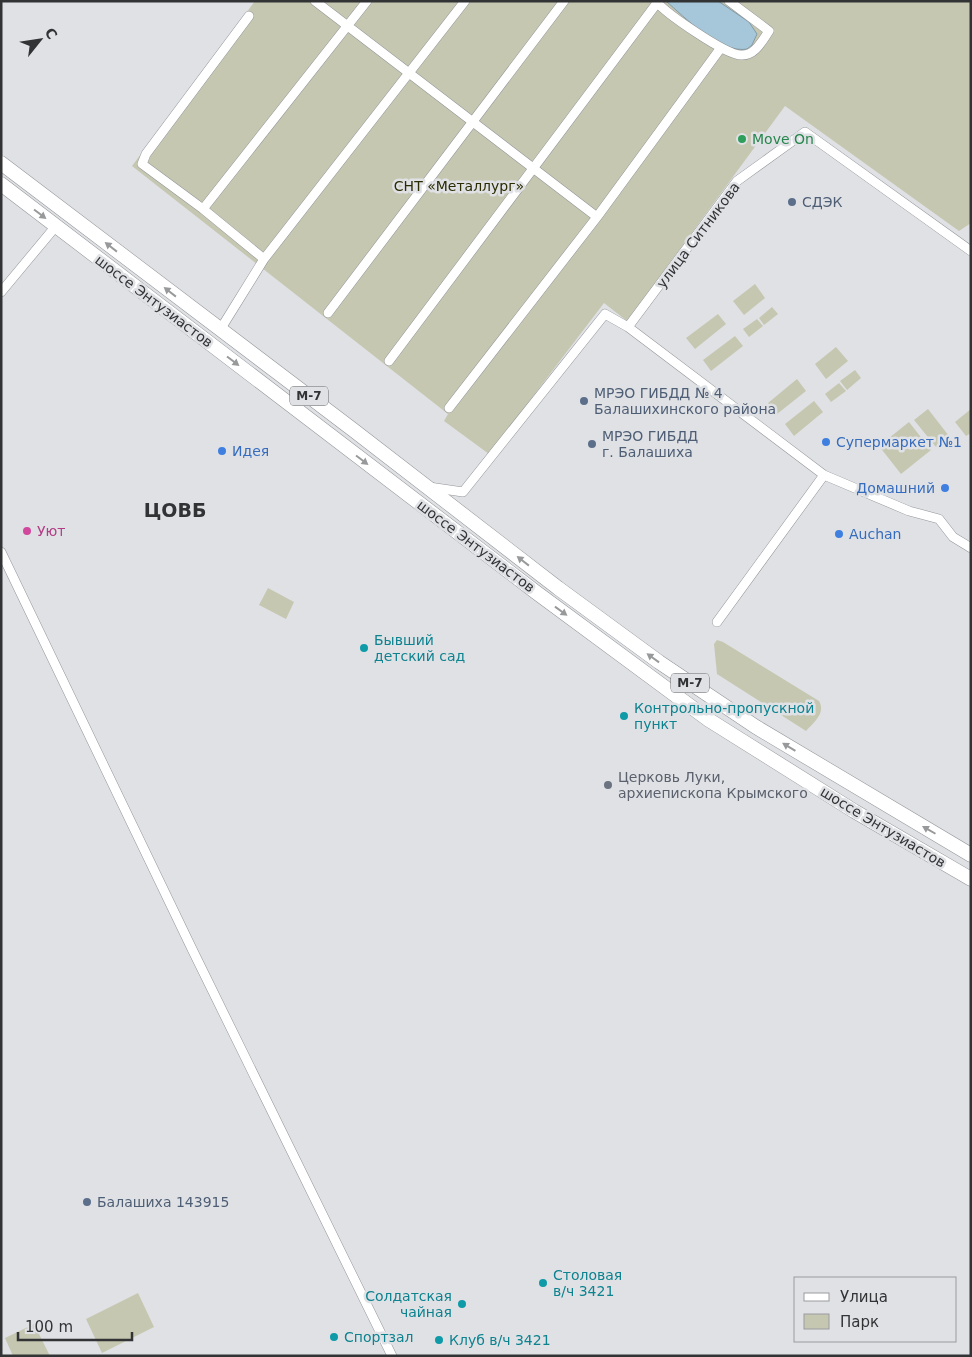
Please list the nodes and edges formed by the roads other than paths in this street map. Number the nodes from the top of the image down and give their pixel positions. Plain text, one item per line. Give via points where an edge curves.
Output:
1 (315, 1) edge
2 (367, 1) edge
3 (465, 1) edge
4 (564, 1) edge
5 (729, 1) edge
6 (657, 2) edge
7 (248, 16) dead end
8 (349, 26) junction
9 (720, 49) junction
10 (410, 73) junction
11 (473, 122) junction
12 (1, 162) edge
13 (534, 169) junction
14 (1, 184) edge
15 (203, 209) junction
16 (597, 217) junction
17 (56, 226) junction
18 (971, 251) edge
19 (264, 259) junction
20 (1, 292) edge
21 (328, 313) dead end
22 (628, 327) junction
23 (220, 330) junction
24 (389, 361) dead end
25 (449, 408) dead end
26 (824, 475) junction
27 (426, 486) junction
28 (971, 548) edge
29 (1, 552) edge
30 (717, 622) dead end
31 (971, 855) edge
32 (971, 878) edge
33 (392, 1356) edge

1 - 8 street
2 - 8 street
3 - 10 street
4 - 11 street
5 - 9 street via 769,31 755,51 742,56
6 - 9 street
6 - 13 street
7 - 15 street via 174,111 142,164
8 - 10 street
8 - 15 street
9 - 16 street
10 - 11 street
10 - 19 street
11 - 13 street
11 - 21 street
23 -> 12 highway, шоссе Энтузиастов / М-7
13 - 16 street
13 - 24 street
14 -> 17 highway, шоссе Энтузиастов / М-7
15 - 19 street
16 - 25 street
17 - 20 street
17 -> 32 highway, шоссе Энтузиастов / М-7 via 709,720 854,811
18 - 22 street, улица Ситникова via 805,132 737,181
19 - 23 street
22 - 26 street
22 - 27 street via 605,314 463,492
23 - 27 highway, шоссе Энтузиастов / М-7
26 - 28 street via 909,511 939,519 952,537
26 - 30 street
31 -> 27 highway, шоссе Энтузиастов / М-7 via 756,727 659,662
29 - 33 street

